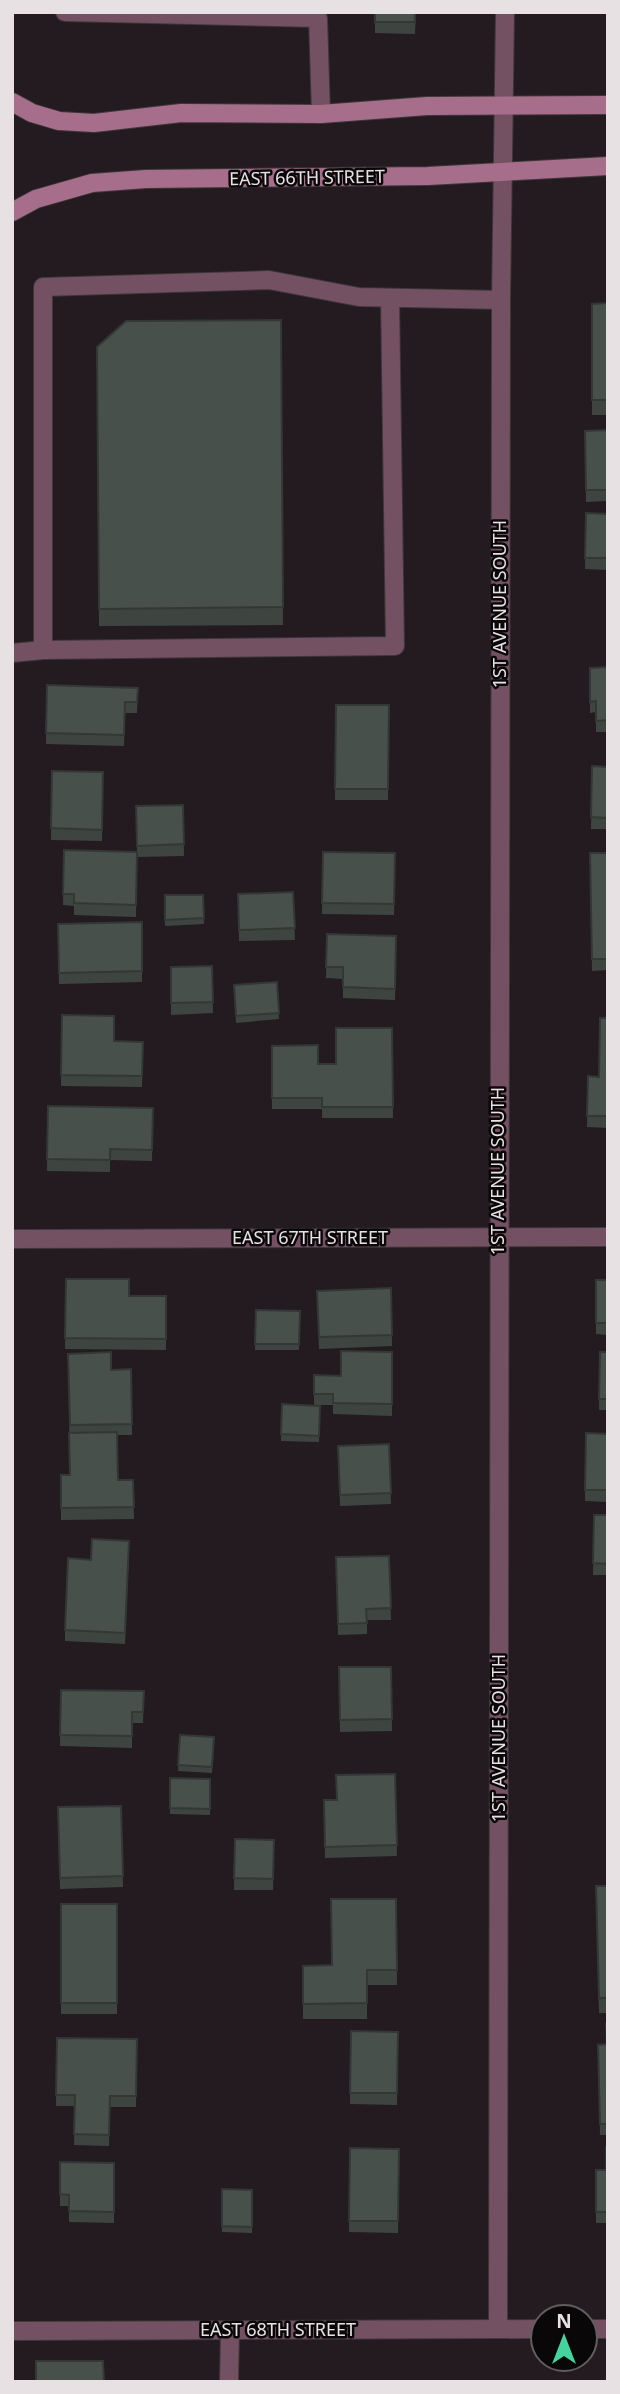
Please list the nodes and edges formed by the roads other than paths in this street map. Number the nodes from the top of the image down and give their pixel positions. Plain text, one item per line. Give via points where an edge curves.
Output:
1 (65, 12) edge
2 (505, 12) edge
3 (12, 102) edge
4 (608, 105) edge
5 (504, 106) junction
6 (321, 114) junction
7 (608, 166) edge
8 (505, 171) junction
9 (12, 212) edge
10 (390, 298) junction
11 (501, 300) junction
12 (43, 650) junction
13 (12, 653) edge
14 (498, 1237) junction
15 (608, 1237) edge
16 (12, 1239) edge
17 (498, 2329) junction
18 (529, 2329) edge
19 (230, 2331) junction
20 (12, 2332) edge
21 (229, 2382) edge

1 - 6 street via 318,18
2 - 5 street, 1ST AVENUE SOUTH
3 - 6 main road via 59,121 94,123 181,113
4 - 5 main road
5 - 6 main road
5 - 8 street, 1ST AVENUE SOUTH
7 - 8 main road, EAST 66TH STREET
8 - 9 main road, EAST 66TH STREET via 92,183 36,199
8 - 11 street, 1ST AVENUE SOUTH
10 - 11 street
10 - 12 street via 395,646
10 - 12 street via 359,298 269,280 43,287
11 - 14 street, 1ST AVENUE SOUTH
12 - 13 street
14 - 15 street, EAST 67TH STREET
14 - 16 street, EAST 67TH STREET
14 - 17 street, 1ST AVENUE SOUTH
17 - 18 street, EAST 68TH STREET
17 - 19 street, EAST 68TH STREET
19 - 20 street, EAST 68TH STREET
19 - 21 street

